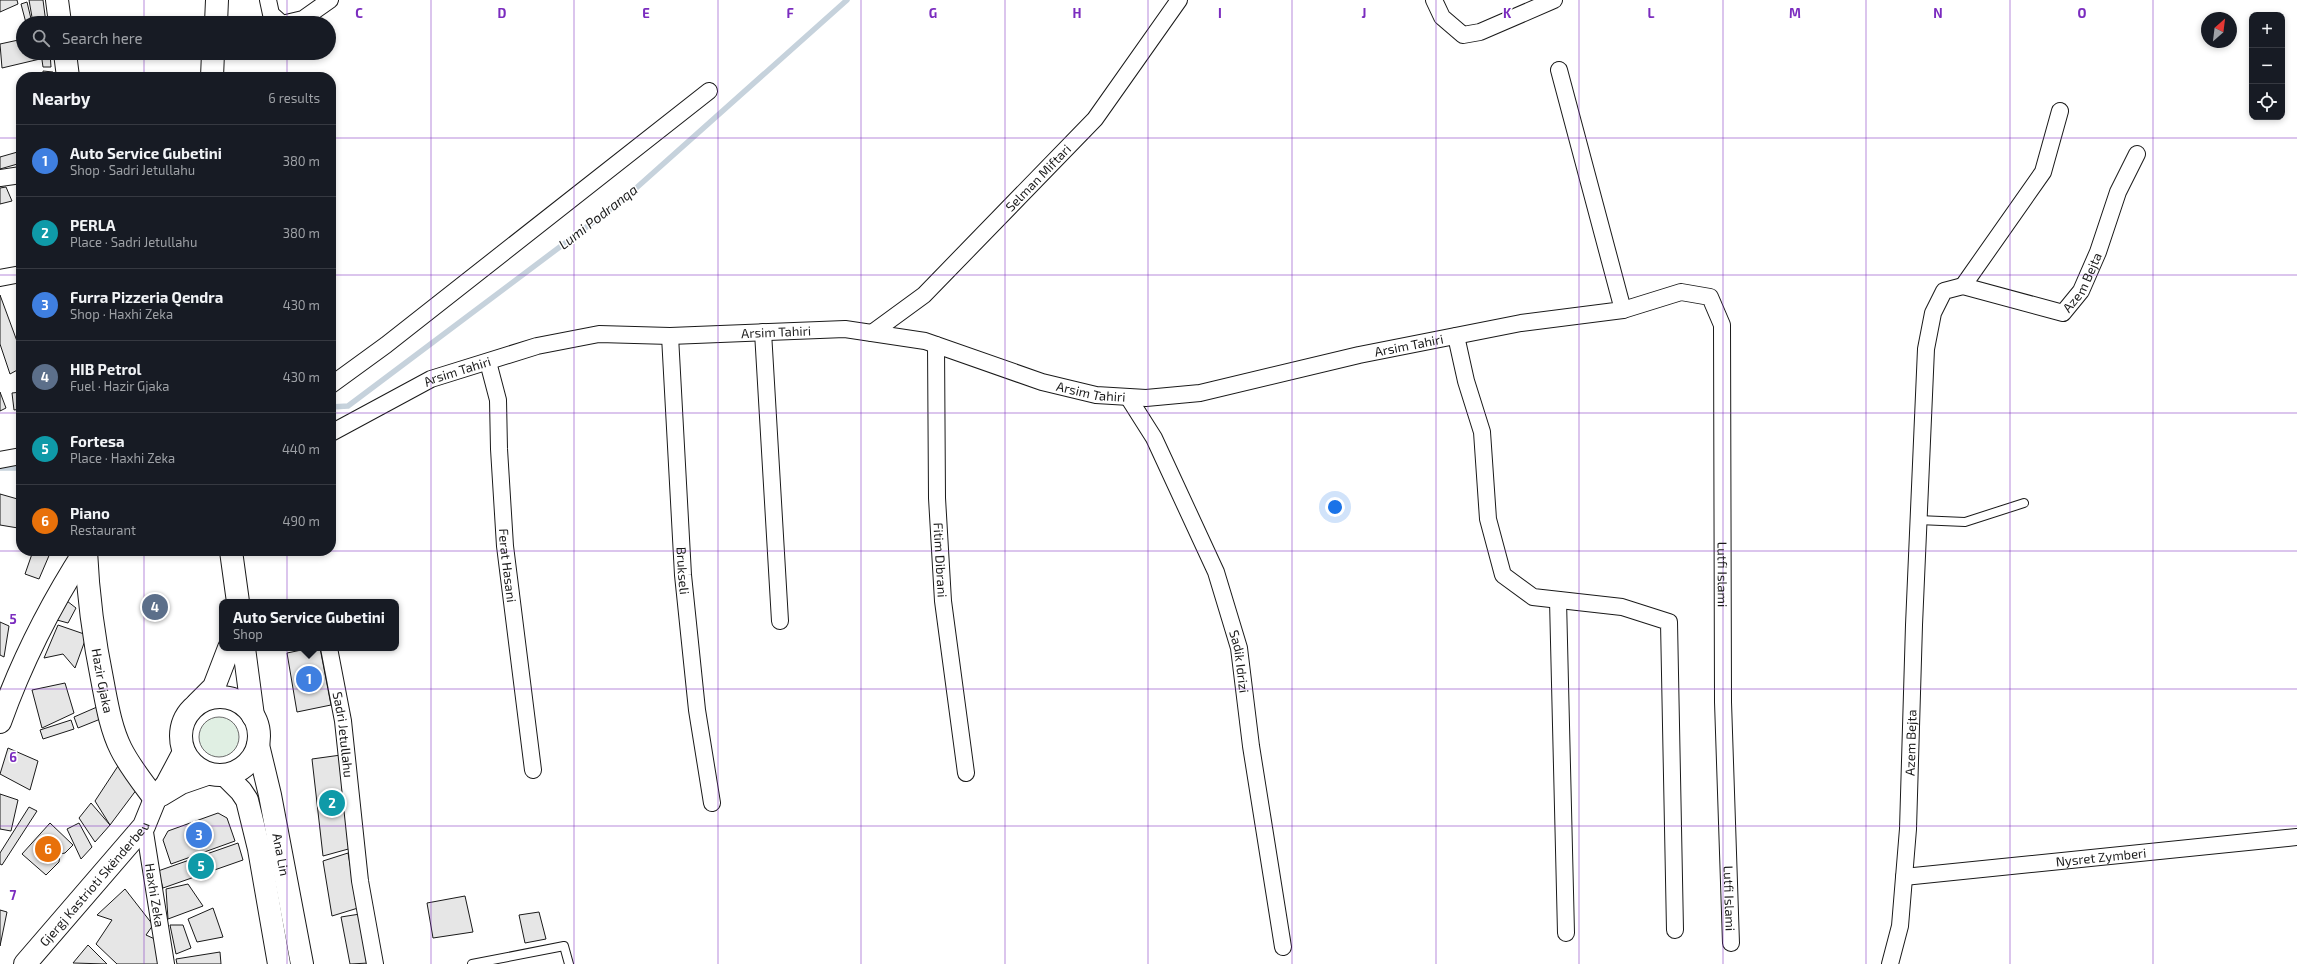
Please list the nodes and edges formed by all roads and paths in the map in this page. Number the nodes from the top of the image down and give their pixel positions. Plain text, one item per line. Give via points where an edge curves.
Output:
1 (57, 0) edge
2 (217, 0) edge
3 (268, 0) edge
4 (330, 0) edge
5 (1179, 0) edge
6 (1434, 0) edge
7 (1554, 0) edge
8 (59, 16) edge
9 (216, 16) edge
10 (273, 16) edge
11 (307, 16) edge
12 (66, 60) edge
13 (213, 60) edge
14 (1560, 70) dead end
15 (67, 72) edge
16 (212, 72) edge
17 (709, 91) dead end
18 (2060, 111) dead end
19 (2137, 154) dead end
20 (16, 175) edge
21 (0, 178) edge
22 (16, 275) edge
23 (0, 278) edge
24 (1963, 286) junction
25 (1623, 310) junction
26 (764, 332) junction
27 (872, 333) junction
28 (670, 336) junction
29 (1456, 336) junction
30 (936, 345) junction
31 (488, 362) junction
32 (336, 382) edge
33 (1128, 397) junction
34 (336, 430) edge
35 (16, 457) edge
36 (0, 460) edge
37 (2024, 503) dead end
38 (1918, 520) junction
39 (82, 556) edge
40 (85, 556) edge
41 (226, 556) edge
42 (232, 556) edge
43 (228, 599) edge
44 (238, 599) edge
45 (1558, 600) junction
46 (780, 621) dead end
47 (229, 651) edge
48 (244, 651) edge
49 (330, 651) edge
50 (198, 703) junction
51 (254, 716) junction
52 (0, 722) edge
53 (258, 745) junction
54 (184, 752) junction
55 (533, 770) dead end
56 (966, 773) dead end
57 (216, 774) junction
58 (155, 799) junction
59 (712, 803) dead end
60 (144, 826) junction
61 (2297, 837) edge
62 (1904, 877) junction
63 (1675, 930) dead end
64 (1566, 934) dead end
65 (1731, 943) dead end
66 (1283, 947) dead end
67 (24, 964) edge
68 (166, 964) edge
69 (279, 964) edge
70 (302, 964) edge
71 (376, 964) edge
72 (472, 964) edge
73 (569, 964) edge
74 (1890, 964) edge

1 - 8 main road
2 - 9 main road
3 - 10 street
4 - 11 street
5 - 27 street, Selman Miftari via 1095,120 924,295
6 - 7 street via 1442,17 1463,35 1480,32
12 - 15 main road
13 - 16 main road
14 - 25 street
17 - 32 street
18 - 24 street via 2043,172
19 - 24 street, Azem Bejta via 2118,192 2098,252 2080,291 2063,313
20 - 21 street
22 - 23 street
24 - 38 street, Azem Bejta via 1944,291 1933,313 1926,349
25 - 29 street, Arsim Tahiri via 1521,323
25 - 65 street, Lutfi Islami via 1680,292 1710,297 1722,325 1723,702
26 - 27 street, Arsim Tahiri via 845,329
26 - 28 street, Arsim Tahiri
26 - 46 street
27 - 30 street, Arsim Tahiri
28 - 31 street, Arsim Tahiri via 599,334 537,346
28 - 59 street, Brukseli via 682,575 697,710
29 - 33 street, Arsim Tahiri via 1359,355 1200,393
29 - 45 street via 1466,381 1482,432 1488,519 1503,574 1533,597
30 - 33 street, Arsim Tahiri via 1042,382 1096,395
30 - 56 street, Fitim Dibrani via 937,498 943,601
31 - 34 street, Arsim Tahiri via 431,379
31 - 55 street, Ferat Hasani via 498,400 505,546
33 - 66 street, Sadik Idrizi via 1154,438 1216,572 1239,648 1250,746
35 - 36 street
37 - 38 lane via 1965,522
38 - 62 street, Azem Bejta via 1908,829
39 - 52 main road, Hazir Gjaka via 58,596 24,664
40 - 58 main road, Hazir Gjaka via 93,637 108,710 121,748 137,776
41 - 43 main road
42 - 44 main road
45 - 63 street via 1622,607 1669,622
45 - 64 street
47 - 50 main road via 214,687
48 - 51 main road
49 - 71 street, Sadri Jetullahu via 343,721 360,881
50 - 51 main road via 211,698 224,698 241,704
50 - 54 main road via 191,709 182,725 181,743
51 - 53 main road via 259,735
53 - 57 main road via 252,760 246,766 233,774
53 - 70 main road, Ana Lin
54 - 57 main road via 193,765
54 - 58 main road, Gjergj Kastrioti Skënderbeu
57 - 58 main road via 181,783
57 - 69 main road, Ana Lin via 241,791 246,800 259,849
58 - 60 main road, Gjergj Kastrioti Skënderbeu
60 - 67 main road, Gjergj Kastrioti Skënderbeu
60 - 68 street, Haxhi Zeka
61 - 62 street, Nysret Zymberi
62 - 74 street, Azem Bejta via 1900,926
72 - 73 lane via 564,946

